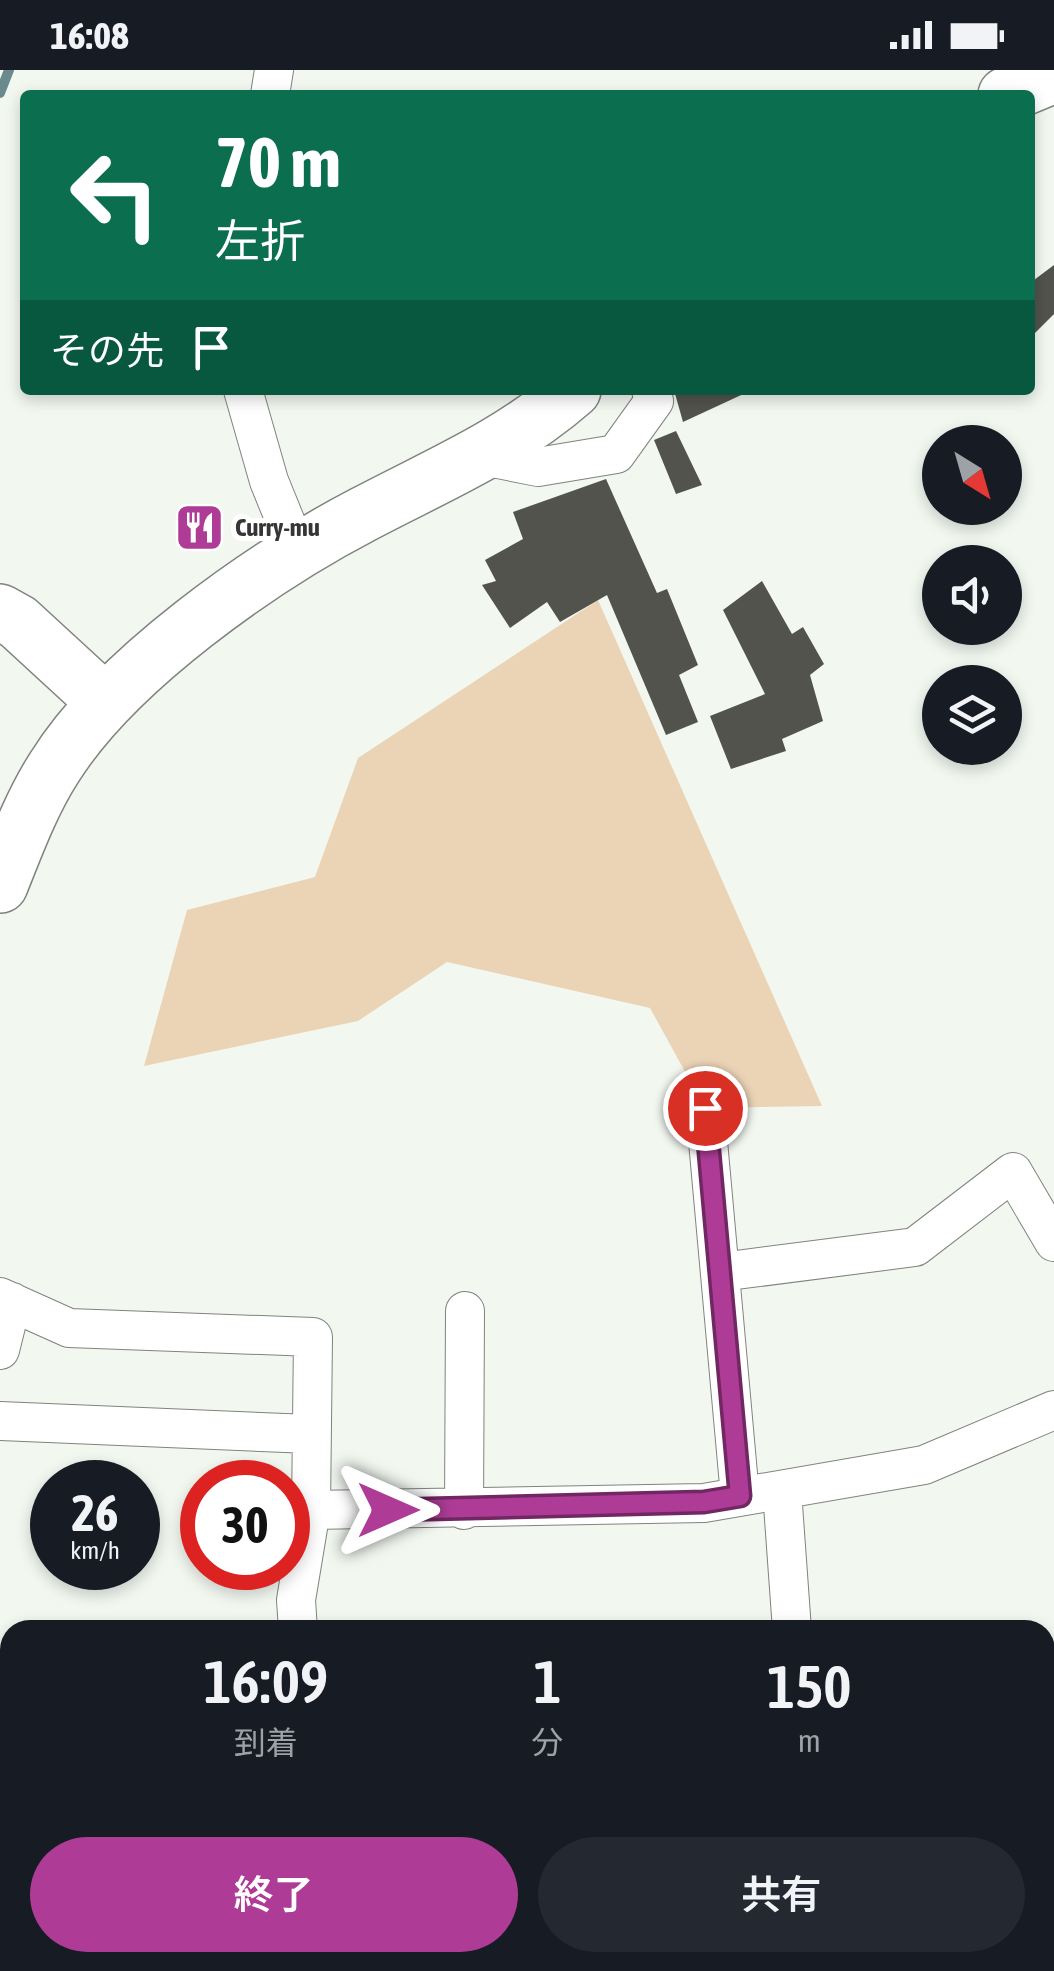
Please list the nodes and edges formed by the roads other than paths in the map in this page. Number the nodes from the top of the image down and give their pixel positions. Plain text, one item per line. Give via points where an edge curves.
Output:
1 (1054, 75) edge
2 (1018, 90) edge
3 (244, 395) edge
4 (566, 395) edge
5 (652, 395) edge
6 (483, 456) junction
7 (297, 550) junction
8 (0, 612) edge
9 (105, 702) junction
10 (0, 886) edge
11 (705, 1108) dead end
12 (1054, 1242) edge
13 (721, 1272) junction
14 (6, 1299) edge
15 (466, 1311) dead end
16 (0, 1350) edge
17 (1054, 1410) edge
18 (0, 1421) edge
19 (310, 1434) junction
20 (782, 1491) junction
21 (740, 1496) junction
22 (312, 1510) junction
23 (464, 1510) junction
24 (297, 1620) edge
25 (791, 1620) edge

1 - 2 main road
3 - 7 street via 268,481
4 - 6 main road
5 - 6 street via 616,454 538,468
6 - 7 main road
7 - 9 main road
8 - 9 main road
9 - 10 main road via 55,766
11 - 13 street
12 - 13 street via 1013,1172 915,1247
13 - 21 street
14 - 16 street
14 - 19 street via 69,1328 313,1337
15 - 23 street
17 - 20 street via 924,1465
18 - 19 street
19 - 22 street
20 - 21 street
20 - 25 street
21 - 23 street
22 - 23 street
22 - 24 street

